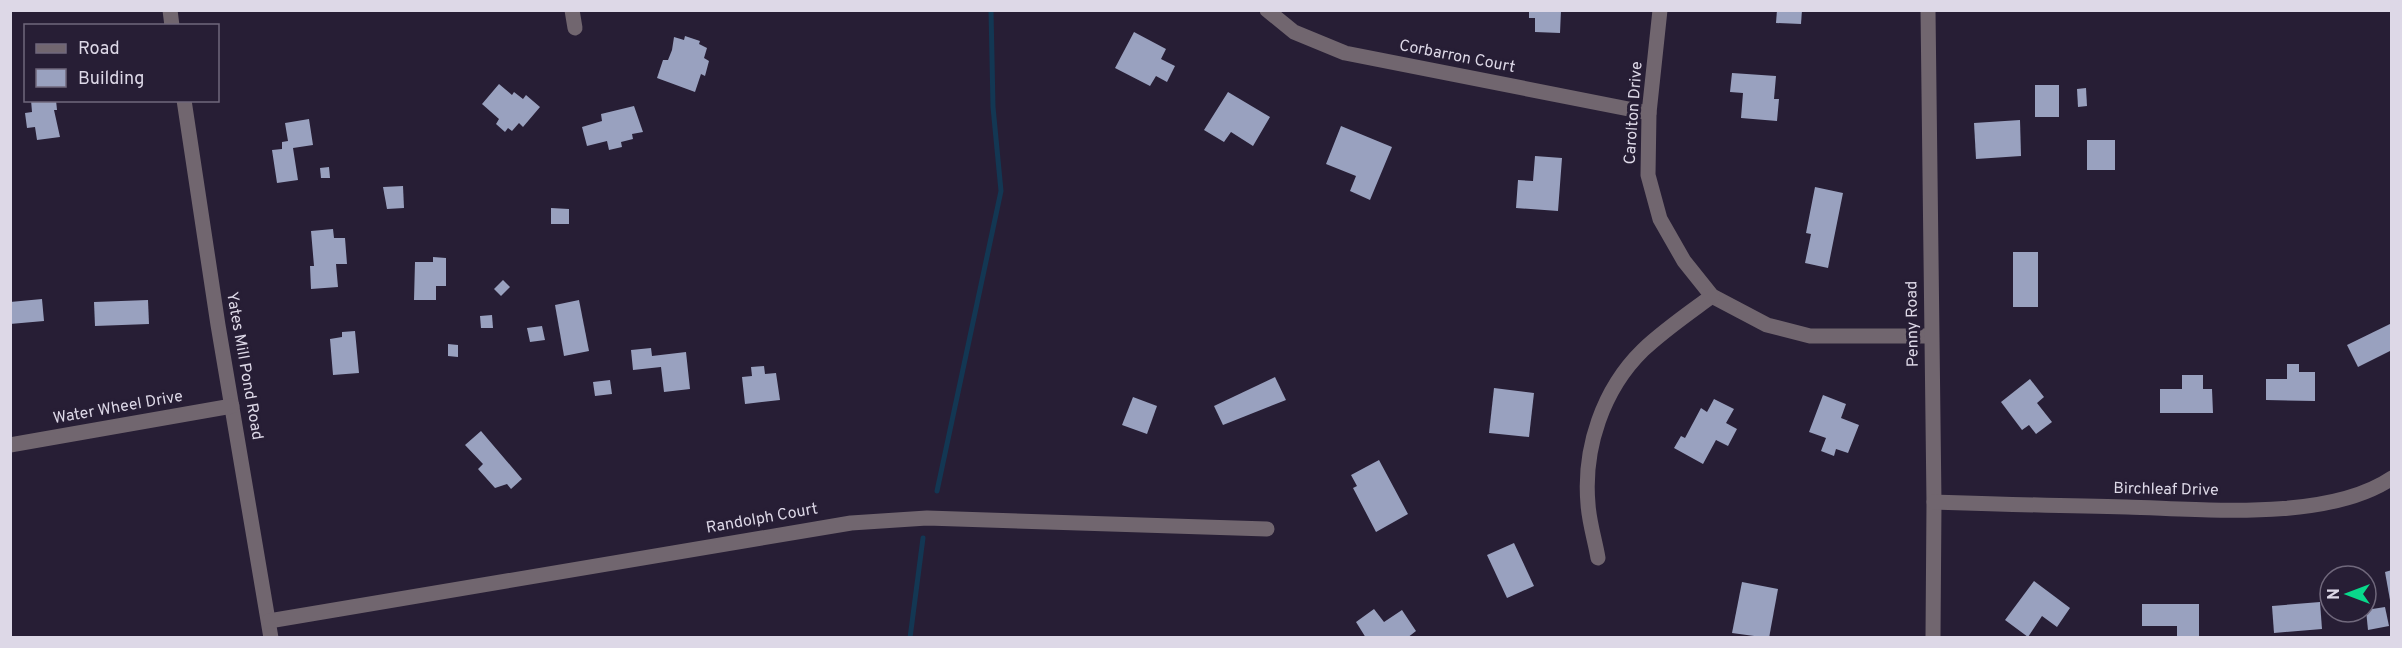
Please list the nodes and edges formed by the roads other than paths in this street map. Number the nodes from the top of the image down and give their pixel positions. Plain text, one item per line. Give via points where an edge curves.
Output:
1 (572, 10) edge
2 (1267, 10) edge
3 (1660, 10) edge
4 (1928, 10) edge
5 (575, 28) dead end
6 (184, 102) edge
7 (1649, 113) junction
8 (1712, 296) junction
9 (1931, 336) junction
10 (232, 406) junction
11 (10, 445) edge
12 (2391, 478) edge
13 (1934, 502) junction
14 (1267, 529) dead end
15 (1598, 558) dead end
16 (269, 621) junction
17 (271, 638) edge
18 (1933, 638) edge

1 - 5 street
2 - 7 street, Corbarron Court via 1294,32 1345,53
3 - 7 street, Carolton Drive
4 - 9 street, Penny Road
6 - 10 street, Yates Mill Pond Road
7 - 8 street, Carolton Drive via 1648,175 1660,219 1684,261
8 - 9 street, Carolton Drive via 1767,325 1810,336
8 - 15 street via 1642,351 1604,407 1588,459 1588,504
9 - 13 street, Penny Road
10 - 11 street, Water Wheel Drive
10 - 16 street, Yates Mill Pond Road
12 - 13 street, Birchleaf Drive via 2381,485 2319,505 2248,510
13 - 18 street, Penny Road
14 - 16 street, Randolph Court via 927,518 851,523
16 - 17 street, Yates Mill Pond Road

